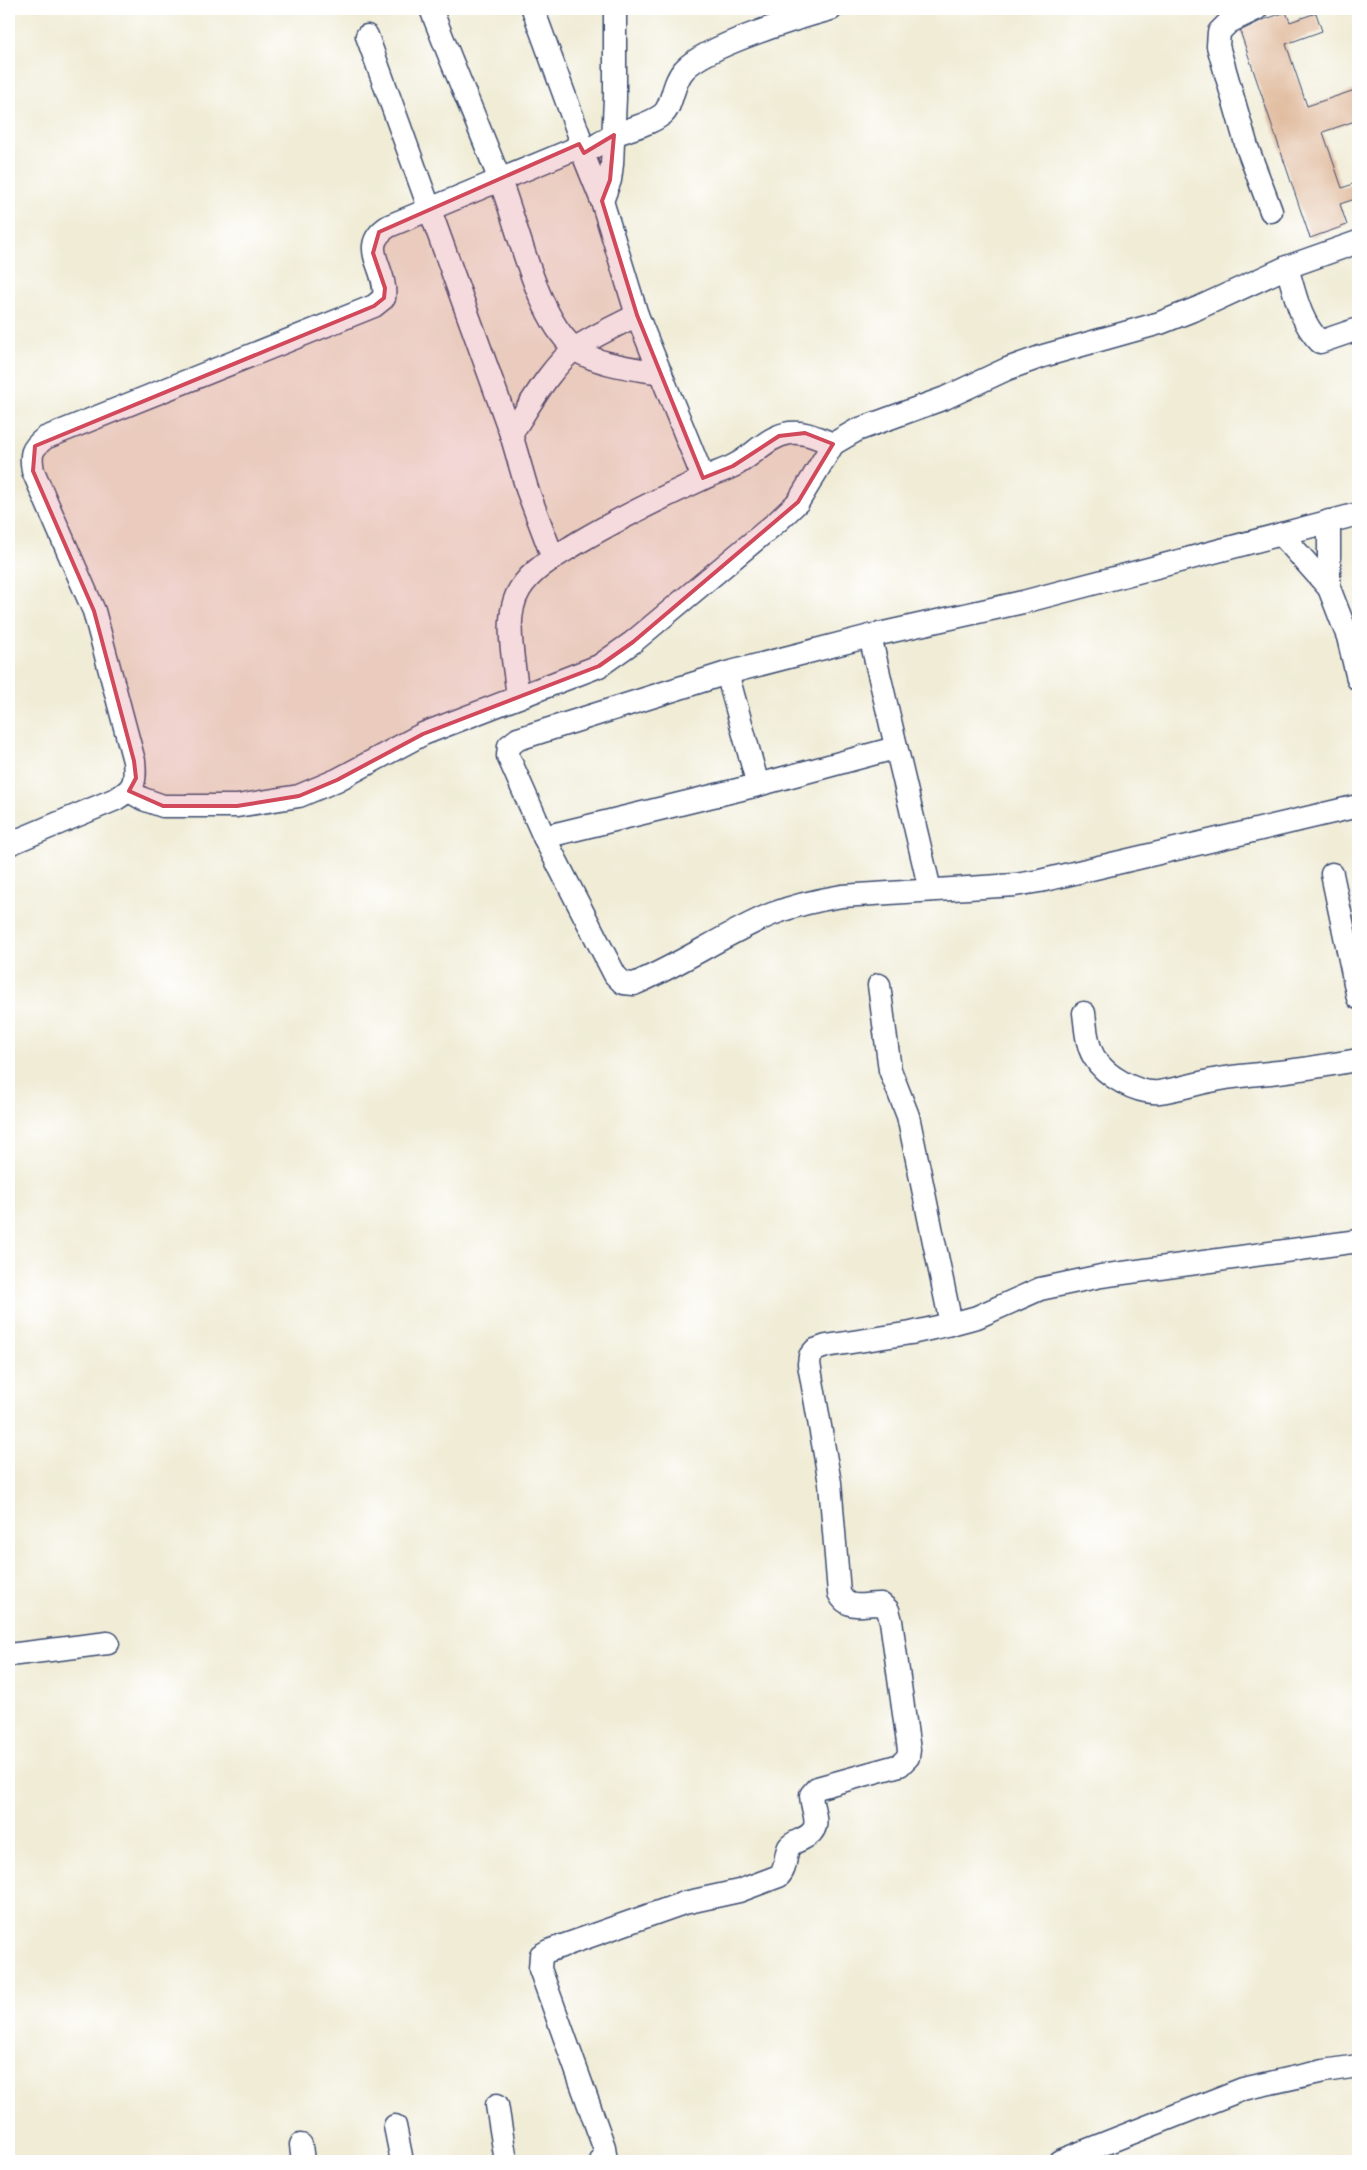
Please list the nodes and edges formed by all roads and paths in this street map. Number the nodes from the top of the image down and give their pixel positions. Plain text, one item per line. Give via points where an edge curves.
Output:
1 (431, 9) edge
2 (533, 9) edge
3 (615, 9) edge
4 (831, 9) edge
5 (1256, 9) edge
6 (367, 36) dead end
7 (614, 135) junction
8 (581, 149) junction
9 (500, 180) junction
10 (602, 201) junction
11 (431, 210) junction
12 (1271, 211) dead end
13 (1358, 242) edge
14 (1287, 267) junction
15 (637, 315) junction
16 (1358, 329) edge
17 (575, 349) junction
18 (661, 373) junction
19 (512, 434) junction
20 (833, 444) junction
21 (703, 478) junction
22 (1358, 514) edge
23 (1329, 521) junction
24 (1281, 534) junction
25 (553, 558) junction
26 (1329, 588) junction
27 (1349, 613) edge
28 (870, 636) junction
29 (727, 673) junction
30 (1358, 679) edge
31 (518, 697) junction
32 (895, 748) junction
33 (758, 785) junction
34 (129, 791) junction
35 (1358, 806) edge
36 (544, 837) junction
37 (9, 844) edge
38 (1332, 874) dead end
39 (930, 890) junction
40 (879, 985) dead end
41 (1358, 998) edge
42 (1084, 1013) dead end
43 (1358, 1060) edge
44 (1358, 1242) edge
45 (951, 1324) junction
46 (108, 1643) dead end
47 (9, 1655) edge
48 (1358, 2066) edge
49 (497, 2105) dead end
50 (395, 2126) dead end
51 (402, 2161) edge
52 (506, 2161) edge
53 (601, 2161) edge
54 (1060, 2161) edge

1 - 9 street
2 - 8 street via 574,119
3 - 7 street
4 - 7 street via 773,28 696,60 675,81 668,108 662,115
5 - 12 street via 1229,22 1219,32 1218,46 1247,147
6 - 11 street
7 - 8 street
7 - 10 street via 610,180
8 - 9 street
8 - 10 street
9 - 11 street
9 - 17 street via 541,299 558,331
10 - 15 street
11 - 19 street
11 - 34 street via 389,226 379,232 373,242 373,252 385,288 384,298 374,306 45,438 35,446 31,458 33,471 94,611 134,760 136,778
13 - 14 street
14 - 16 street via 1303,318 1320,342
14 - 20 street via 1168,320 1007,369 945,398 857,430
15 - 17 street
15 - 18 street
17 - 18 street via 607,363
17 - 19 street via 536,395
18 - 21 street
19 - 25 street via 526,489
20 - 21 street via 805,434 791,433 766,442 733,466
20 - 31 street via 798,502 633,642 599,666
21 - 25 street via 617,520
22 - 23 street
23 - 24 street
23 - 26 street
24 - 26 street
24 - 28 street via 1023,602
25 - 31 street via 520,588 512,606 511,629
26 - 27 street
27 - 30 street via 1348,637
28 - 29 street
28 - 32 street
29 - 33 street
29 - 36 street via 518,739 509,746 508,756
31 - 34 street via 423,734 337,780 299,796 238,806 163,806
32 - 33 street
32 - 39 street
33 - 36 street
34 - 37 street
35 - 39 street via 1040,881
36 - 39 street via 615,976 623,983 634,984 749,925 793,907 842,896
38 - 41 street
40 - 45 street via 890,1070 908,1116
42 - 43 street via 1093,1057 1104,1069 1142,1090 1174,1090 1222,1078
44 - 45 street via 1101,1276 1040,1290 977,1317
45 - 53 street via 826,1346 815,1350 809,1364 830,1482 839,1593 850,1606 882,1604 888,1610 909,1750 905,1762 817,1788 811,1794 815,1830 793,1843 779,1876 739,1891 684,1904 541,1955 540,1969 604,2148
46 - 47 street
48 - 54 street via 1243,2089
49 - 52 street
50 - 51 street

